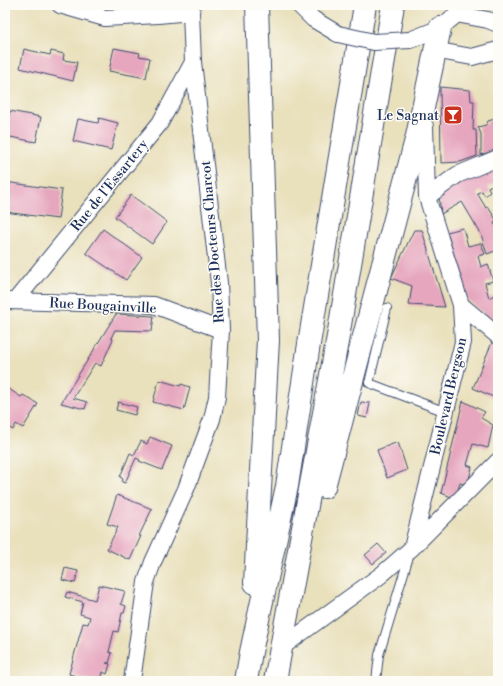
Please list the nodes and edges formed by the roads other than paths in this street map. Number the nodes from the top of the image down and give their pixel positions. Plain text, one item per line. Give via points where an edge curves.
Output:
1 (60, 5) edge
2 (257, 5) edge
3 (298, 5) edge
4 (365, 5) edge
5 (393, 5) edge
6 (192, 8) edge
7 (462, 9) edge
8 (143, 10) edge
9 (498, 24) edge
10 (440, 28) junction
11 (434, 50) junction
12 (498, 50) edge
13 (193, 62) junction
14 (424, 102) junction
15 (498, 158) edge
16 (427, 197) junction
17 (10, 301) edge
18 (461, 305) junction
19 (387, 308) dead end
20 (221, 330) junction
21 (498, 336) edge
22 (446, 412) junction
23 (498, 461) edge
24 (412, 548) junction
25 (282, 647) junction
26 (251, 652) junction
27 (132, 681) edge
28 (246, 681) edge
29 (275, 681) edge
30 (376, 681) edge

1 - 8 street via 105,18
2 - 26 main road via 268,340
3 - 10 street, bridge via 313,20 338,34 374,42 410,40
4 - 26 main road via 286,486
5 - 25 main road via 339,331
6 - 8 street
6 - 13 street, Rue des Docteurs Charcot
7 - 9 street
7 - 10 street
10 - 11 main road
11 - 12 street via 472,57
11 - 14 main road
13 - 17 street, Rue de l'Essartery via 160,123
13 - 20 street, Rue des Docteurs Charcot via 212,218
14 - 16 street, Boulevard Bergson
14 - 25 main road
15 - 16 street via 457,175
16 - 18 street, Boulevard Bergson
17 - 20 street, Rue Bougainville via 154,305
18 - 21 street
18 - 22 street, Boulevard Bergson via 463,342
19 - 22 lane via 369,383
20 - 27 street, Rue des Docteurs Charcot via 217,397 212,419 186,489 146,582
22 - 24 street, Boulevard Bergson
23 - 24 street
24 - 25 street via 381,575
24 - 30 lane via 379,655
25 - 29 main road
26 - 28 main road

